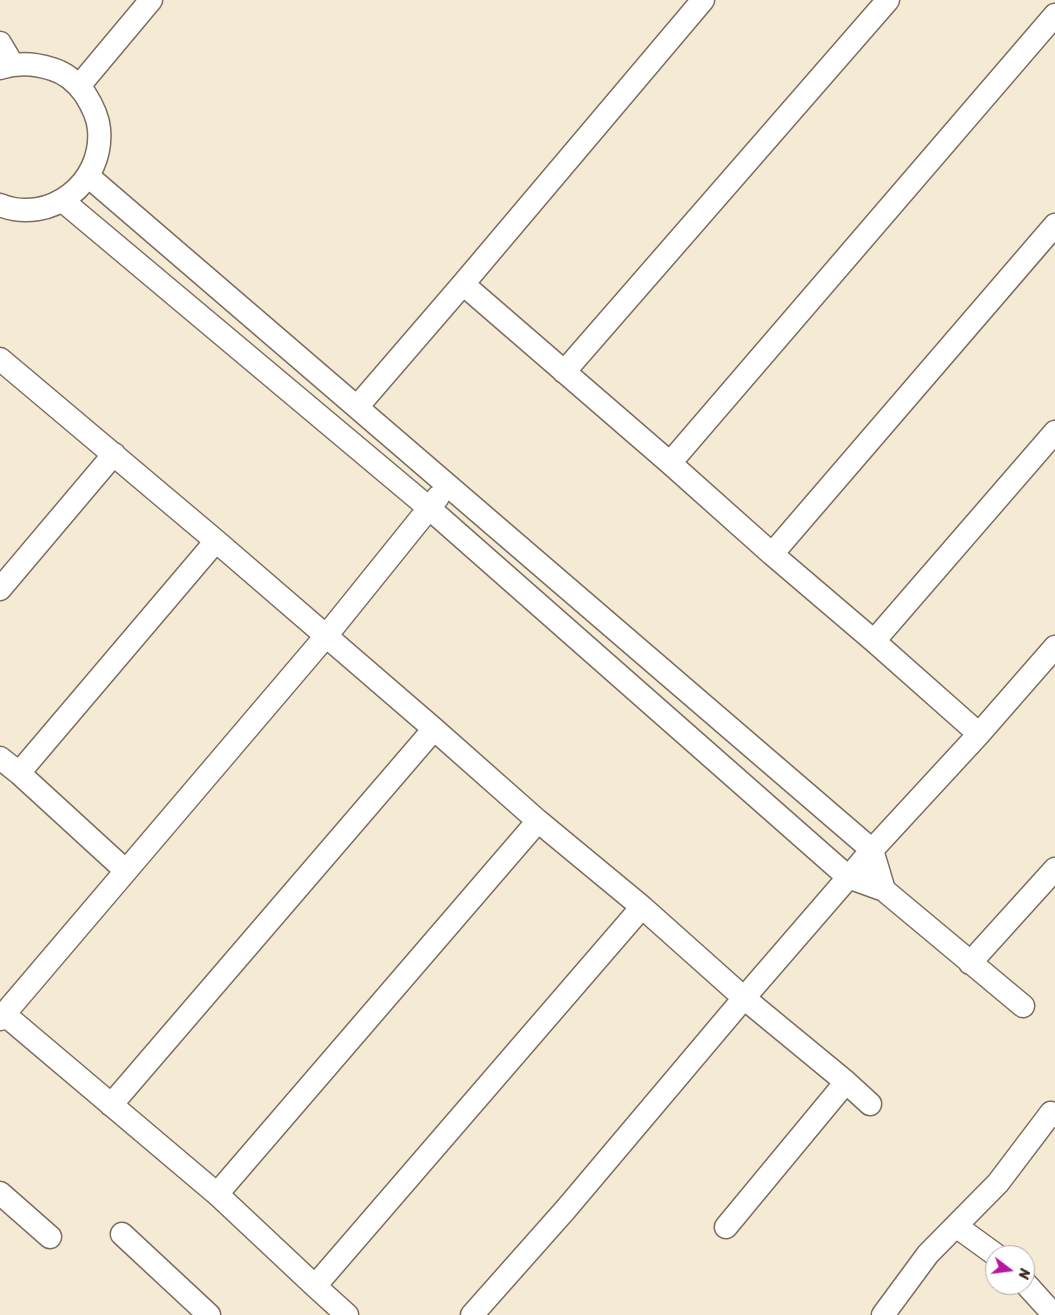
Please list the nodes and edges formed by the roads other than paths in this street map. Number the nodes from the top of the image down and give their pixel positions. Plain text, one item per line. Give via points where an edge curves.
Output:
1 (151, 0) edge
2 (703, 0) edge
3 (888, 0) edge
4 (1055, 15) edge
5 (0, 43) edge
6 (7, 66) edge
7 (79, 86) junction
8 (88, 176) junction
9 (63, 201) junction
10 (0, 205) edge
11 (1055, 225) edge
12 (463, 284) junction
13 (3, 368) edge
14 (564, 372) junction
15 (357, 408) junction
16 (1055, 432) edge
17 (114, 454) junction
18 (670, 463) junction
19 (448, 485) junction
20 (429, 508) junction
21 (216, 541) junction
22 (772, 554) junction
23 (0, 589) edge
24 (326, 636) junction
25 (874, 641) junction
26 (1055, 647) edge
27 (434, 729) junction
28 (979, 734) junction
29 (0, 758) edge
30 (19, 773) junction
31 (538, 821) junction
32 (872, 850) junction
33 (1055, 869) edge
34 (126, 871) junction
35 (848, 877) junction
36 (884, 890) junction
37 (642, 907) junction
38 (970, 963) junction
39 (744, 998) junction
40 (1023, 1006) dead end
41 (2, 1016) edge
42 (846, 1082) junction
43 (111, 1104) junction
44 (870, 1104) dead end
45 (1055, 1116) edge
46 (0, 1193) edge
47 (217, 1194) junction
48 (956, 1226) junction
49 (726, 1227) dead end
50 (122, 1234) dead end
51 (50, 1237) dead end
52 (985, 1247) edge
53 (315, 1286) junction
54 (1035, 1294) edge
55 (209, 1315) edge
56 (347, 1315) edge
57 (472, 1315) edge
58 (883, 1315) edge
59 (1054, 1315) edge

1 - 7 street
2 - 12 street
3 - 14 street
4 - 18 street
5 - 6 street
6 - 7 street via 37,64 60,72
7 - 8 street via 93,106 99,129 98,153
8 - 9 street
8 - 15 street
9 - 10 street via 46,208 27,210
9 - 20 street
11 - 22 street
12 - 14 street
12 - 15 street
13 - 17 street
14 - 18 street
15 - 19 street
16 - 25 street
17 - 21 street
17 - 23 street
18 - 22 street
19 - 20 street
19 - 32 street
20 - 24 street
20 - 35 street
21 - 24 street
21 - 30 street
22 - 25 street
24 - 27 street
24 - 34 street
25 - 28 street
26 - 28 street
27 - 31 street
27 - 43 street
28 - 32 street
29 - 30 street
30 - 34 street
31 - 37 street
31 - 47 street
32 - 35 street
32 - 36 street
33 - 38 street
34 - 41 street
35 - 36 street
35 - 39 street
36 - 38 street
37 - 39 street
37 - 53 street
38 - 40 street
39 - 42 street
39 - 57 street
41 - 43 street
42 - 44 street
42 - 49 street
43 - 47 street
45 - 48 street via 1051,1113 998,1183
46 - 51 street
47 - 53 street
48 - 52 street
48 - 58 street via 928,1254
50 - 55 street
53 - 56 street
54 - 59 street

